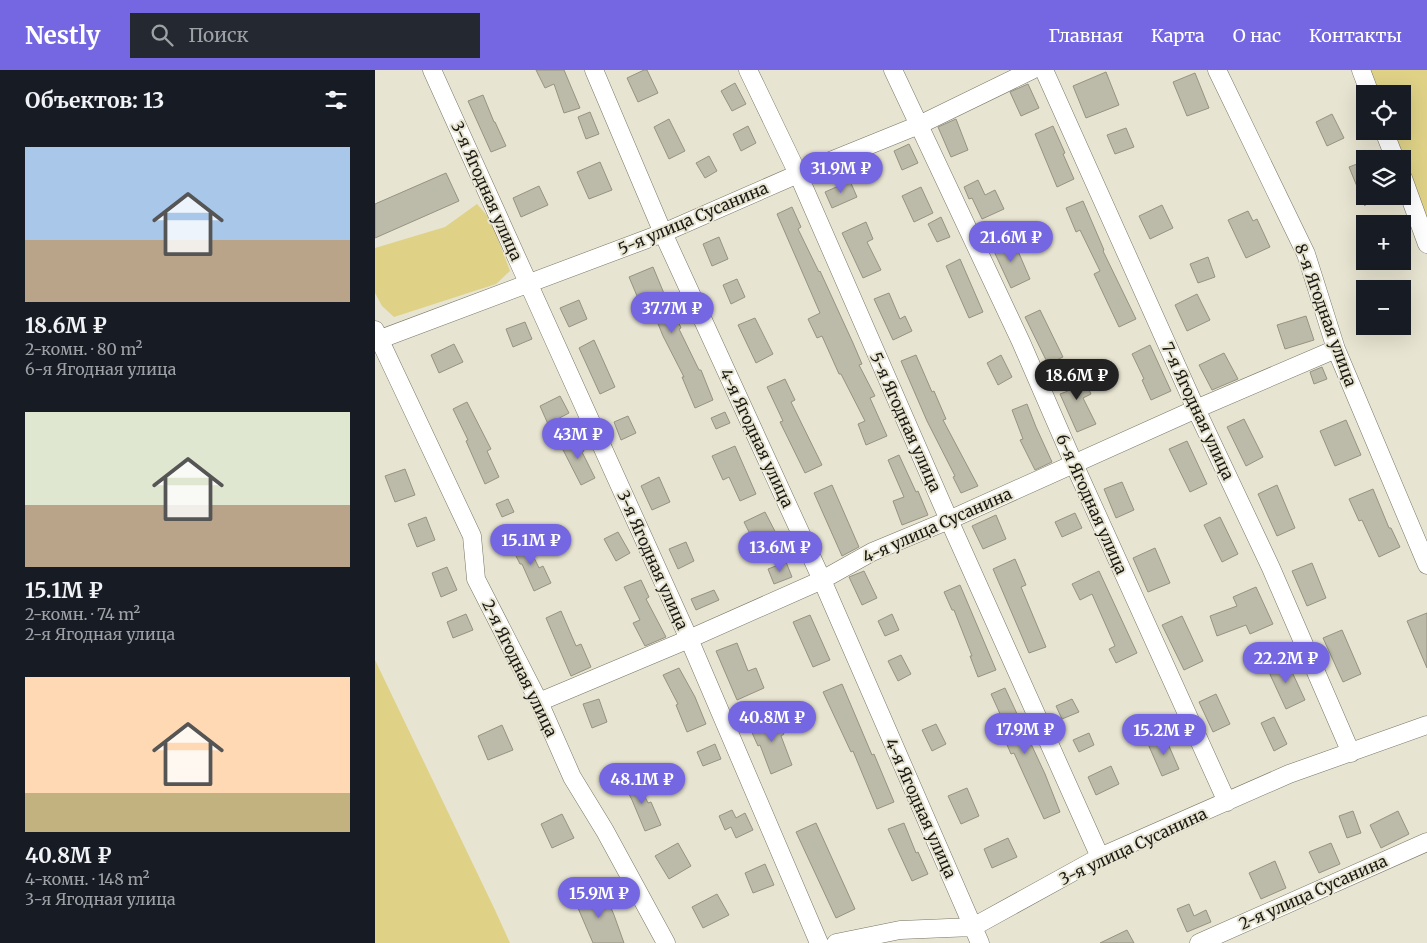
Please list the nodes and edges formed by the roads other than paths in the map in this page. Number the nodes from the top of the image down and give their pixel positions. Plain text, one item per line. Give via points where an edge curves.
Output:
1 (432, 70) edge
2 (594, 70) edge
3 (748, 70) edge
4 (893, 70) edge
5 (1032, 70) edge
6 (1044, 70) edge
7 (1217, 70) edge
8 (1361, 70) edge
9 (1367, 85) edge
10 (919, 125) junction
11 (798, 174) junction
12 (1411, 200) edge
13 (663, 233) junction
14 (1427, 244) edge
15 (529, 284) junction
16 (377, 337) edge
17 (1336, 349) junction
18 (1196, 409) junction
19 (1073, 464) junction
20 (949, 520) junction
21 (1427, 565) edge
22 (821, 580) junction
23 (689, 640) junction
24 (539, 702) junction
25 (1427, 725) edge
26 (1351, 753) junction
27 (1227, 802) junction
28 (1427, 842) edge
29 (1101, 858) junction
30 (977, 935) edge
31 (666, 943) edge
32 (819, 943) edge
33 (836, 943) edge
34 (1199, 943) edge

1 - 15 street, 3-я Ягодная улица
2 - 13 street, 4-я Ягодная улица
3 - 11 street, 5-я Ягодная улица
4 - 10 street, 6-я Ягодная улица
5 - 10 street, 5-я улица Сусанина
6 - 18 street, 7-я Ягодная улица
7 - 17 street, 8-я Ягодная улица via 1306,254
8 - 9 street
10 - 11 street, 5-я улица Сусанина
10 - 19 street, 6-я Ягодная улица via 1021,342
11 - 13 street, 5-я улица Сусанина
11 - 20 street, 5-я Ягодная улица
12 - 14 street
13 - 15 street, 5-я улица Сусанина
13 - 22 street, 4-я Ягодная улица
15 - 16 street, 5-я улица Сусанина
15 - 23 street, 3-я Ягодная улица
16 - 24 street, 2-я Ягодная улица via 472,536 476,579
17 - 18 street, 4-я улица Сусанина
17 - 21 street, 8-я Ягодная улица
18 - 19 street, 4-я улица Сусанина
18 - 26 street, 7-я Ягодная улица via 1271,568
19 - 20 street, 4-я улица Сусанина
19 - 27 street, 6-я Ягодная улица
20 - 22 street, 4-я улица Сусанина via 872,552
20 - 29 street, 5-я Ягодная улица
22 - 23 street, 4-я улица Сусанина
22 - 30 street, 4-я Ягодная улица
23 - 24 street, 4-я улица Сусанина
23 - 32 street, 3-я Ягодная улица
24 - 31 street, 2-я Ягодная улица via 572,777
25 - 26 street, 3-я улица Сусанина
26 - 27 street, 3-я улица Сусанина via 1289,774
27 - 29 street, 3-я улица Сусанина
28 - 34 street, 2-я улица Сусанина
29 - 30 street, 3-я улица Сусанина
30 - 33 street, 3-я улица Сусанина via 900,930

